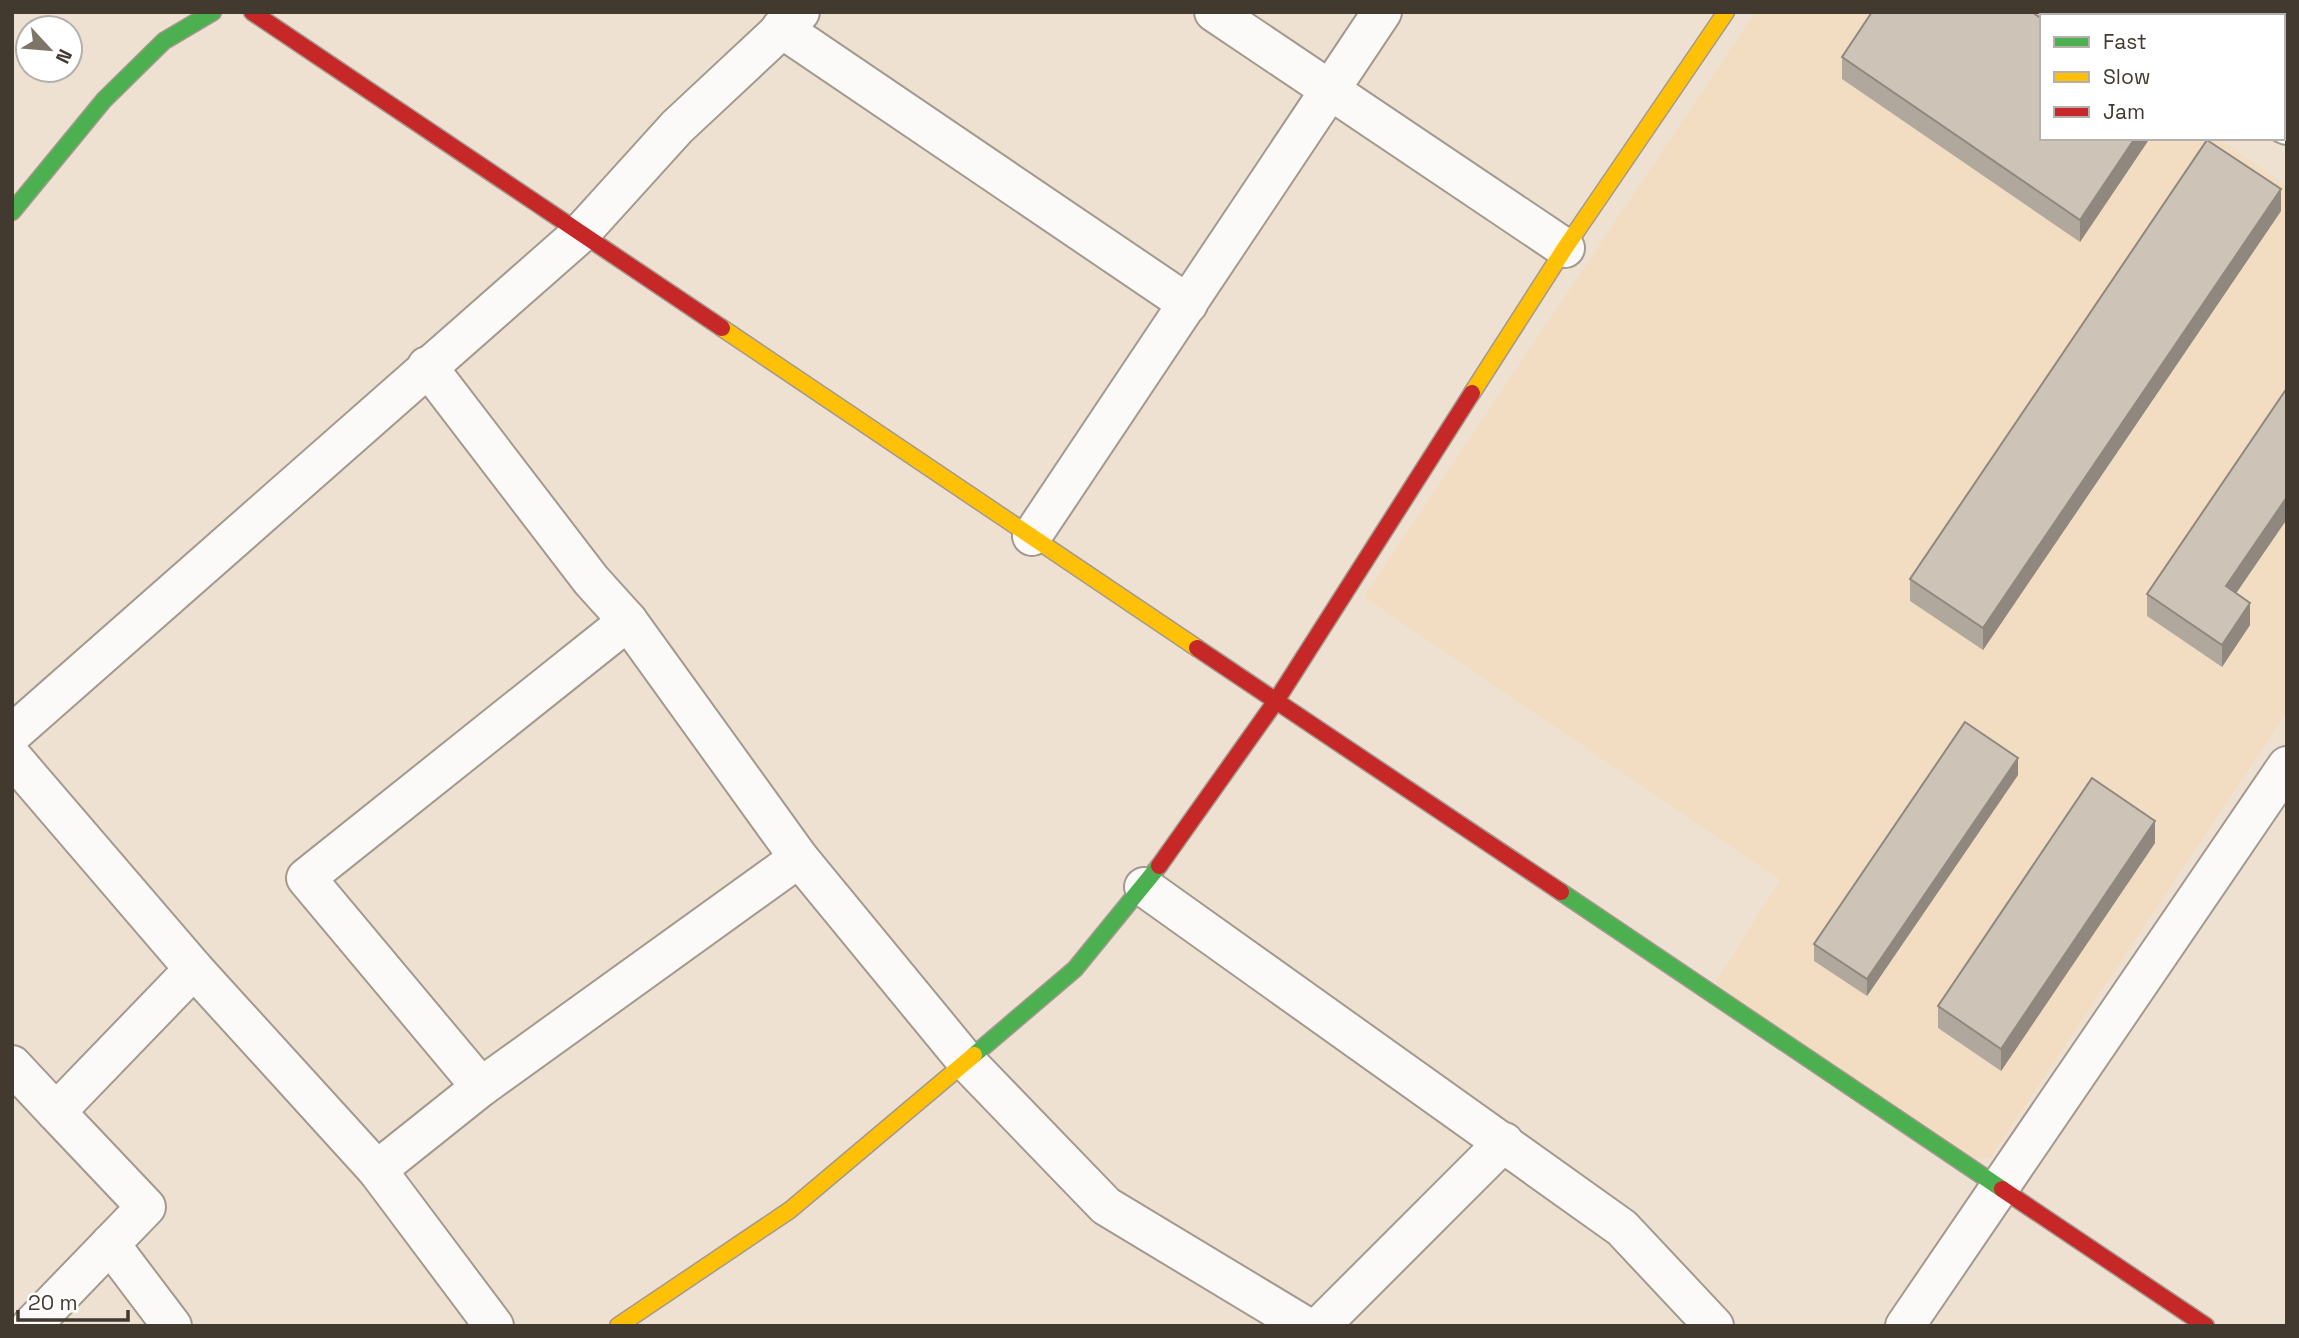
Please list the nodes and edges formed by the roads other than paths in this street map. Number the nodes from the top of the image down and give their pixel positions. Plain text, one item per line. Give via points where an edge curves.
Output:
1 (213, 12) edge
2 (252, 12) edge
3 (1214, 12) edge
4 (1382, 12) edge
5 (1726, 12) edge
6 (791, 20) edge
7 (1330, 90) junction
8 (12, 212) edge
9 (581, 233) junction
10 (1565, 248) junction
11 (1188, 304) junction
12 (428, 366) junction
13 (1032, 536) junction
14 (628, 621) junction
15 (1276, 701) junction
16 (12, 734) edge
17 (12, 757) edge
18 (2287, 766) edge
19 (799, 858) junction
20 (1144, 887) junction
21 (194, 969) junction
22 (967, 1060) junction
23 (12, 1065) edge
24 (481, 1087) junction
25 (56, 1112) junction
26 (1504, 1142) junction
27 (377, 1170) junction
28 (2000, 1188) junction
29 (110, 1244) junction
30 (31, 1326) edge
31 (172, 1326) edge
32 (494, 1326) edge
33 (618, 1326) edge
34 (1306, 1326) edge
35 (1320, 1326) edge
36 (1714, 1326) edge
37 (1905, 1326) edge
38 (2206, 1326) edge

1 - 8 street via 164,40 104,100
2 - 9 street
3 - 7 street
4 - 7 street
5 - 10 street
6 - 9 street via 677,127
6 - 11 street
7 - 10 street
7 - 11 street
9 - 12 street
9 - 13 street
10 - 15 street
11 - 13 street
12 - 14 street
12 - 16 street
13 - 15 street
14 - 19 street
14 - 24 street via 306,878
15 - 20 street
15 - 28 street
17 - 21 street
18 - 28 street
19 - 22 street
19 - 24 street
20 - 22 street via 1075,969
20 - 26 street
21 - 25 street
21 - 27 street
22 - 33 street via 790,1210
22 - 34 street via 1107,1206
23 - 25 street
24 - 27 street
25 - 29 street via 146,1207
26 - 35 street
26 - 36 street via 1622,1228
27 - 32 street
28 - 37 street
28 - 38 street
29 - 30 street
29 - 31 street

